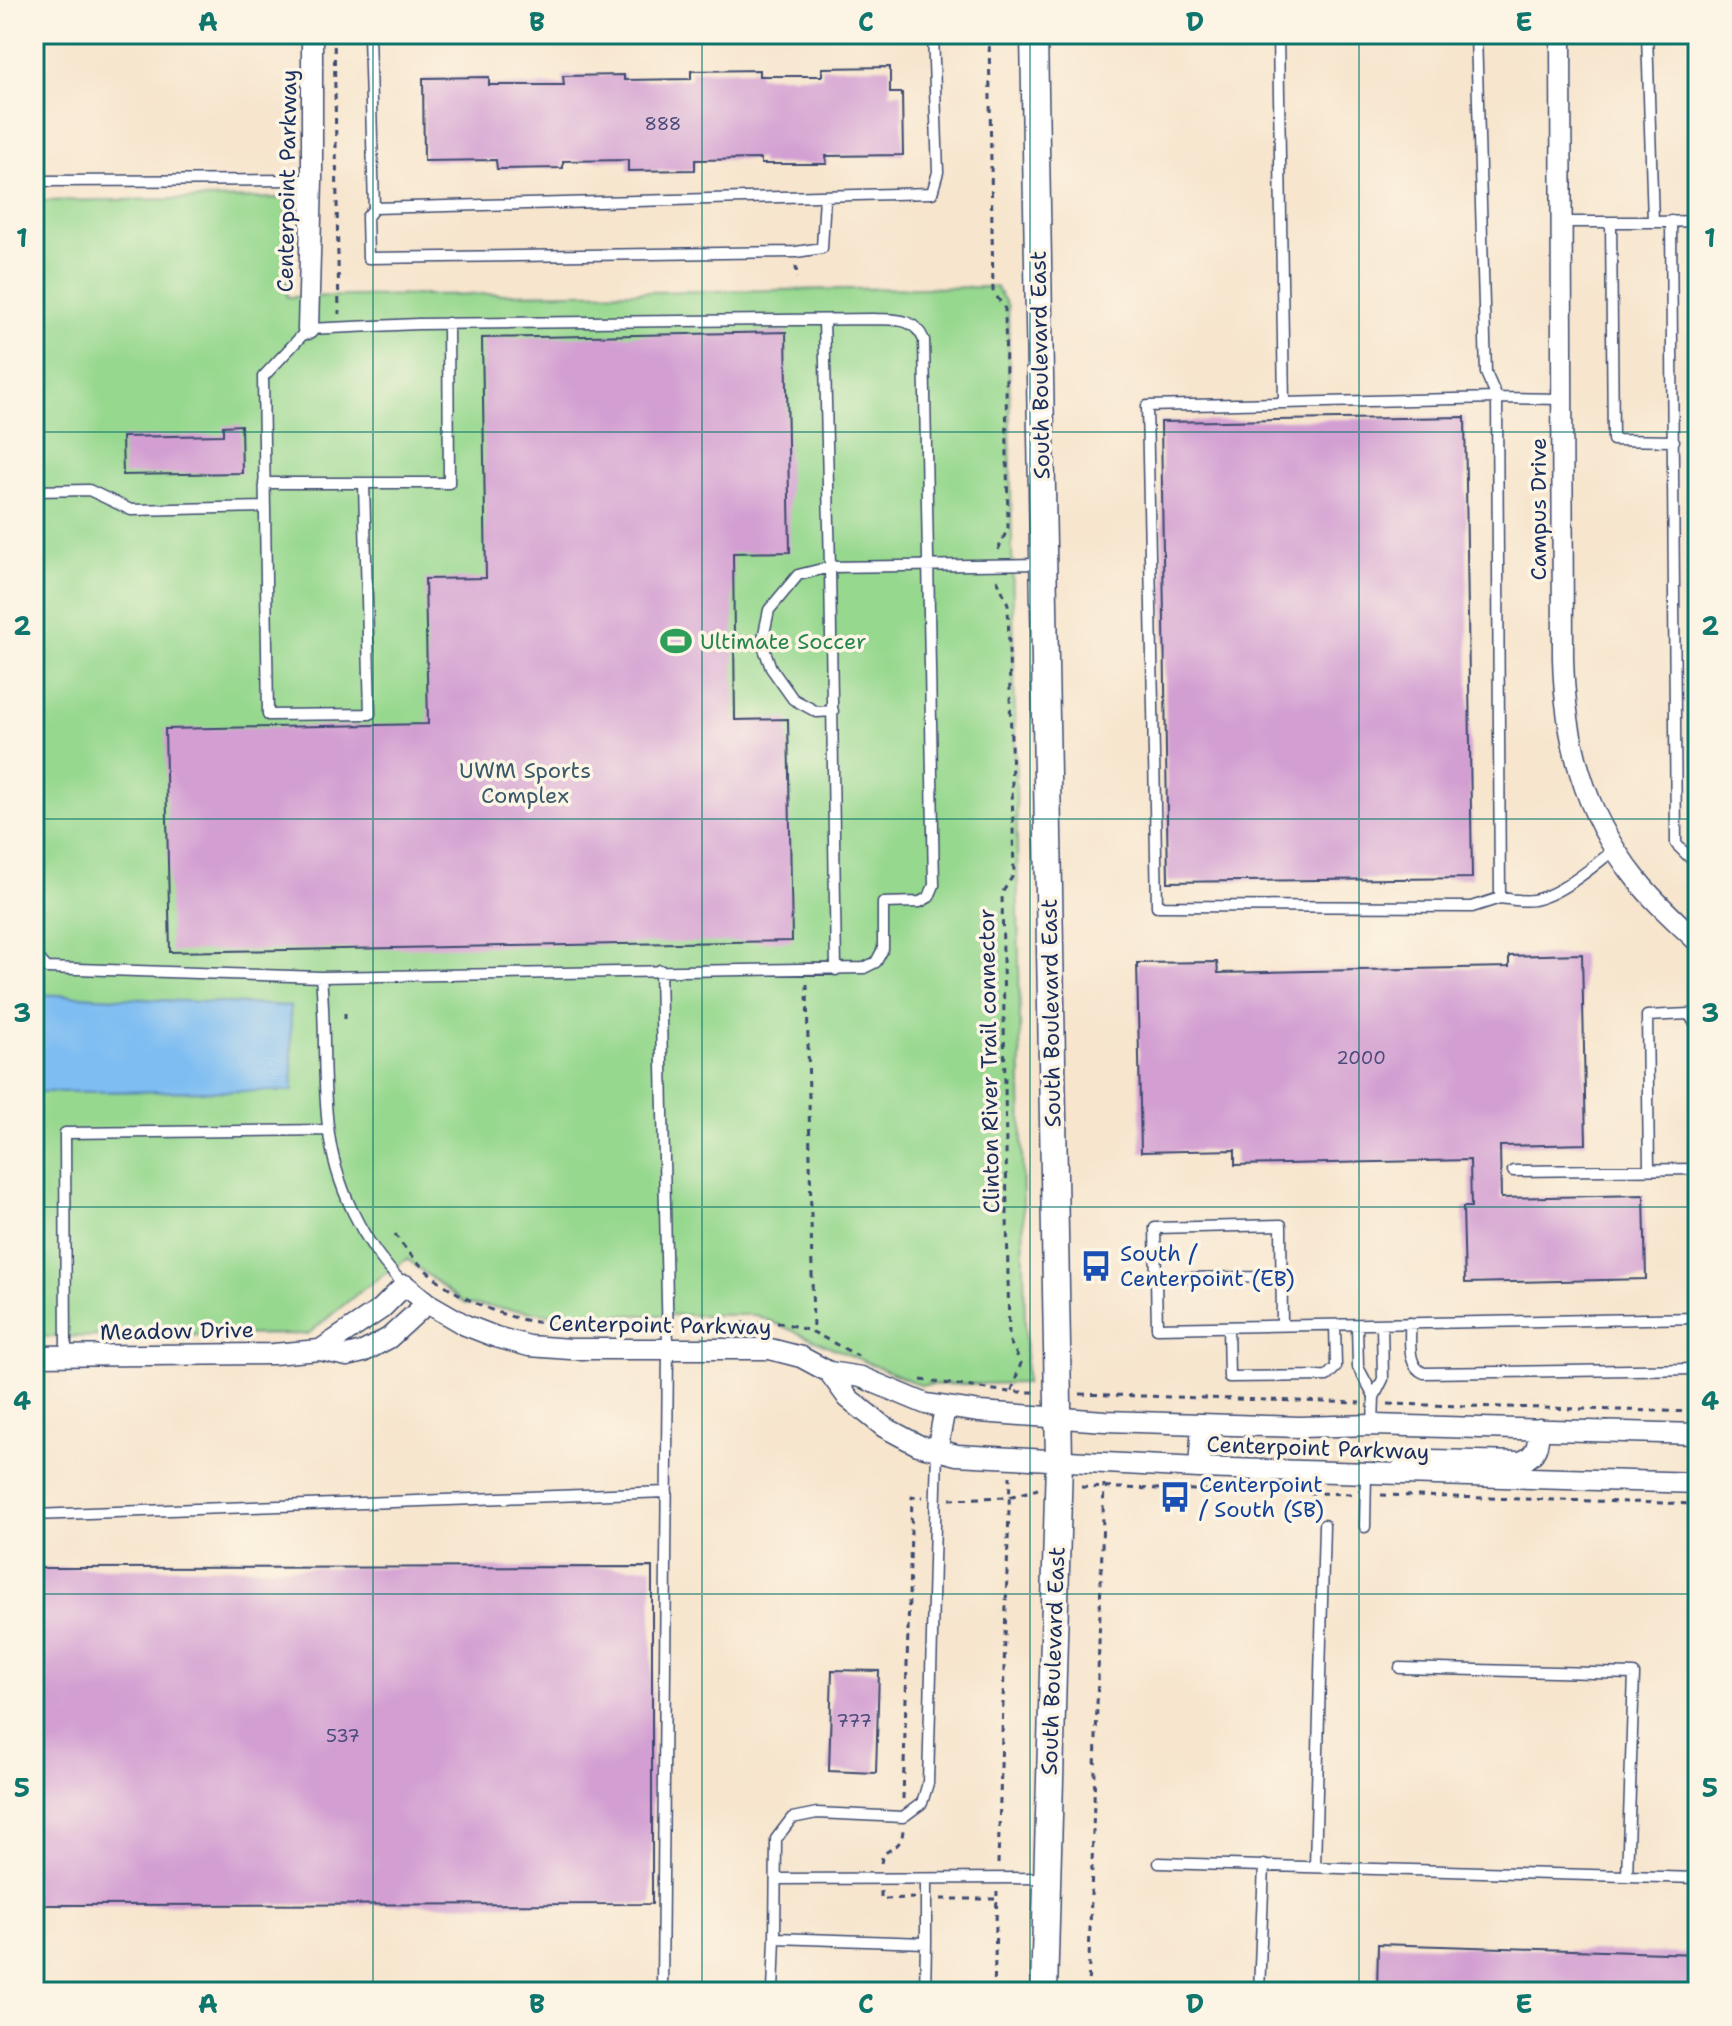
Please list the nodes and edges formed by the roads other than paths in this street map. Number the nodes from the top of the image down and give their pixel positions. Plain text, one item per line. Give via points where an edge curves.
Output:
1 (312, 34) edge
2 (369, 34) edge
3 (933, 34) edge
4 (1034, 34) edge
5 (1278, 34) edge
6 (1476, 34) edge
7 (1561, 34) edge
8 (1647, 34) edge
9 (312, 180) junction
10 (34, 181) edge
11 (825, 196) junction
12 (374, 208) junction
13 (1671, 221) junction
14 (1698, 221) edge
15 (1561, 222) junction
16 (1611, 222) junction
17 (1653, 222) junction
18 (824, 320) junction
19 (448, 323) junction
20 (308, 329) junction
21 (1497, 398) junction
22 (1562, 399) junction
23 (1284, 403) junction
24 (1674, 441) junction
25 (264, 483) junction
26 (364, 483) junction
27 (34, 491) edge
28 (265, 507) junction
29 (929, 564) junction
30 (1043, 564) junction
31 (830, 567) junction
32 (833, 711) junction
33 (1615, 849) junction
34 (1698, 866) edge
35 (1500, 898) junction
36 (1698, 942) edge
37 (34, 954) edge
38 (660, 970) junction
39 (836, 970) junction
40 (321, 977) junction
41 (328, 1130) junction
42 (1698, 1136) edge
43 (1649, 1169) junction
44 (1698, 1169) edge
45 (1513, 1171) dead end
46 (1282, 1277) junction
47 (1156, 1278) junction
48 (405, 1285) junction
49 (427, 1303) junction
50 (1698, 1318) edge
51 (1410, 1323) junction
52 (1382, 1324) junction
53 (1282, 1325) junction
54 (1335, 1325) junction
55 (1357, 1325) junction
56 (1228, 1327) junction
57 (668, 1348) junction
58 (320, 1350) junction
59 (34, 1356) edge
60 (66, 1356) junction
61 (1698, 1369) edge
62 (829, 1372) junction
63 (1374, 1397) junction
64 (945, 1408) junction
65 (1058, 1418) junction
66 (1202, 1424) junction
67 (1373, 1425) junction
68 (1539, 1429) junction
69 (1698, 1434) edge
70 (937, 1451) junction
71 (1059, 1461) junction
72 (1199, 1468) junction
73 (1374, 1474) junction
74 (1698, 1483) edge
75 (667, 1492) junction
76 (34, 1515) edge
77 (1324, 1525) dead end
78 (1365, 1527) dead end
79 (1400, 1668) dead end
80 (1159, 1863) dead end
81 (1264, 1865) junction
82 (1315, 1866) junction
83 (1627, 1876) junction
84 (1047, 1878) junction
85 (1698, 1878) edge
86 (776, 1879) junction
87 (926, 1880) junction
88 (775, 1938) junction
89 (926, 1943) junction
90 (458, 1992) edge
91 (773, 1992) edge
92 (925, 1992) edge
93 (1044, 1992) edge
94 (1259, 1992) edge

1 - 9 street, Centerpoint Parkway
2 - 12 lane
3 - 11 lane via 938,172 932,193
4 - 30 street, South Boulevard East
5 - 23 lane
6 - 21 lane via 1486,373
7 - 15 street, Campus Drive
8 - 17 lane
9 - 10 lane
9 - 20 street, Centerpoint Parkway
11 - 12 lane
11 - 12 lane via 822,248 796,252 368,258 367,217
13 - 14 lane
13 - 17 lane
13 - 24 lane
15 - 16 lane
15 - 22 street, Campus Drive
16 - 17 lane
16 - 24 lane via 1613,440
18 - 19 lane
18 - 29 lane via 900,320 920,329
18 - 31 lane
19 - 20 lane
19 - 26 lane via 449,483
20 - 25 lane via 263,377
21 - 22 lane
21 - 23 lane
21 - 35 lane
22 - 33 street, Campus Drive via 1567,725 1584,790
23 - 35 lane via 1147,406 1157,906 1472,907
24 - 34 lane via 1676,844
25 - 26 lane
25 - 28 lane
26 - 28 lane via 370,714 268,715
27 - 28 lane via 89,490 131,510
29 - 30 lane
29 - 31 lane
29 - 39 lane via 934,885 920,902 883,903 883,949 876,962
30 - 65 street, South Boulevard East
31 - 32 lane
31 - 32 lane via 798,575 769,610 762,643 771,668 793,699 817,712
32 - 39 lane
33 - 35 lane via 1550,894 1533,900
33 - 36 street, Campus Drive via 1651,896
37 - 40 lane via 47,968
38 - 39 lane
38 - 40 lane
38 - 57 lane
40 - 41 lane
41 - 48 lane via 365,1235
41 - 60 lane via 65,1133
42 - 43 lane via 1694,1019 1689,1014 1647,1016
43 - 44 lane
43 - 45 lane
46 - 47 lane
46 - 47 lane via 1281,1225 1155,1228
46 - 53 lane
47 - 56 lane via 1157,1328
48 - 49 street, Centerpoint Parkway
48 - 58 street, Meadow Drive via 381,1309
49 - 57 street, Centerpoint Parkway via 475,1329 529,1346
49 - 58 street, Meadow Drive via 371,1349 347,1356
50 - 51 lane
51 - 52 lane
51 - 61 lane via 1412,1364 1424,1373
52 - 55 lane
52 - 63 lane via 1383,1379
53 - 54 lane
53 - 56 lane
54 - 55 lane
54 - 56 lane via 1336,1367 1327,1376 1229,1377
55 - 63 lane via 1358,1367
57 - 62 street, Centerpoint Parkway via 770,1349
57 - 75 lane
58 - 60 street, Meadow Drive
59 - 60 street, Meadow Drive
62 - 64 street, Centerpoint Parkway via 861,1377
62 - 70 street, Centerpoint Parkway via 848,1398 884,1427
63 - 67 lane
64 - 65 street, Centerpoint Parkway
64 - 70 street
65 - 66 street, Centerpoint Parkway
65 - 71 street, South Boulevard East
66 - 67 street, Centerpoint Parkway
66 - 72 street
67 - 68 street, Centerpoint Parkway
68 - 69 street, Centerpoint Parkway
68 - 73 street via 1533,1457 1521,1462 1431,1460
70 - 71 street, Centerpoint Parkway
70 - 86 lane via 928,1783 922,1803 903,1817 817,1813 792,1818 776,1839
71 - 72 street, Centerpoint Parkway
71 - 84 street, South Boulevard East
72 - 73 street, Centerpoint Parkway
73 - 74 street, Centerpoint Parkway
73 - 78 lane
75 - 76 lane
75 - 90 lane via 662,1989
77 - 82 lane
79 - 83 lane via 1634,1674
80 - 81 lane
81 - 82 lane
81 - 94 lane
82 - 83 lane
83 - 85 lane
84 - 87 lane
84 - 93 street, South Boulevard East
86 - 87 lane
86 - 88 lane
87 - 89 lane
88 - 89 lane
88 - 91 lane
89 - 92 lane

